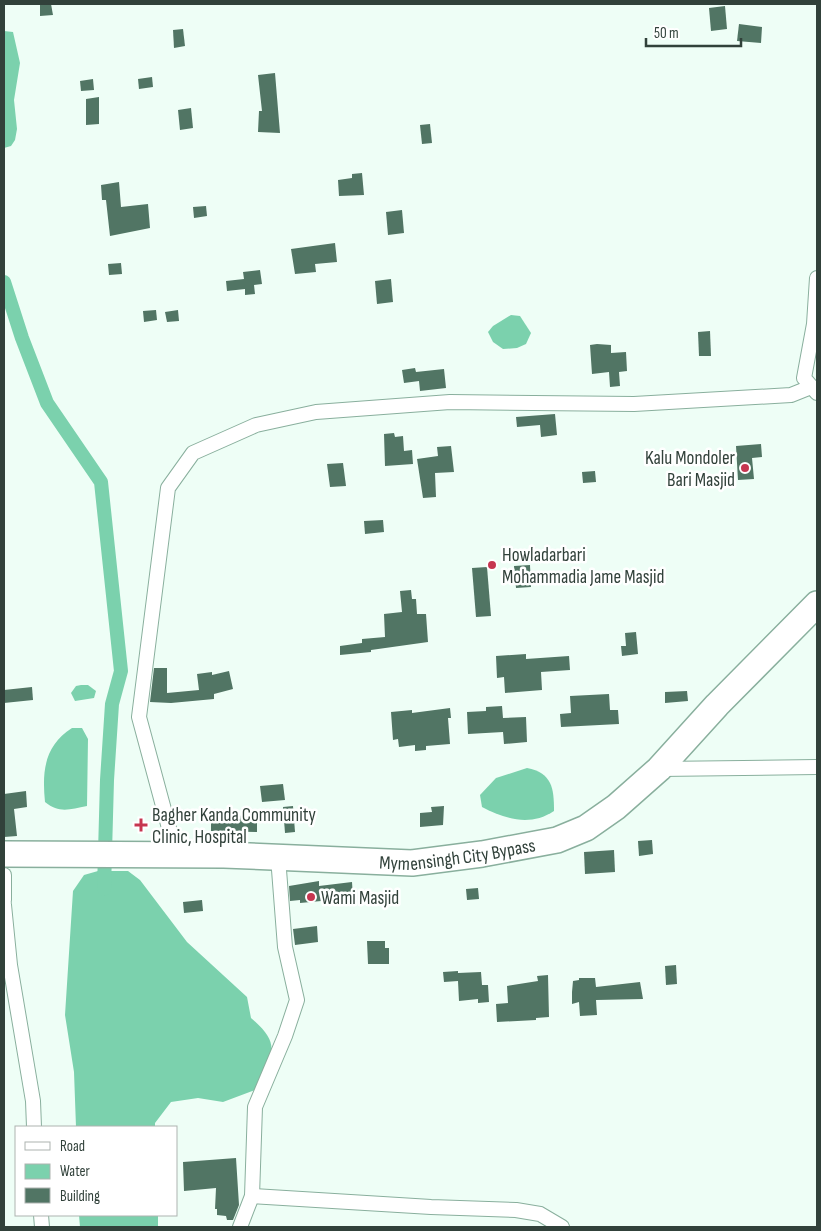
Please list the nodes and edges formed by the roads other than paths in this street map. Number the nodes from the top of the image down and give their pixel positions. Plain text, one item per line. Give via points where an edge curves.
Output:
1 (817, 278) edge
2 (814, 390) edge
3 (817, 604) edge
4 (817, 767) edge
5 (659, 769) junction
6 (12, 854) edge
7 (176, 854) junction
8 (278, 857) junction
9 (4, 875) edge
10 (4, 900) edge
11 (4, 905) edge
12 (34, 1126) edge
13 (252, 1196) junction
14 (240, 1227) edge
15 (562, 1227) edge

1 - 2 street via 814,324 804,378
2 - 7 street via 791,395 634,404 450,402 316,412 256,425 193,452 168,488 139,717
3 - 5 highway, Mymensingh City Bypass
4 - 5 street
5 - 8 highway, Mymensingh City Bypass via 616,807 586,828 557,840 412,863
6 - 7 highway, Mymensingh City Bypass
7 - 8 highway, Mymensingh City Bypass
8 - 13 street via 285,946 297,1000 255,1107
9 - 10 street
11 - 12 street via 10,965 34,1101
13 - 14 street
13 - 15 street via 516,1210 540,1214

